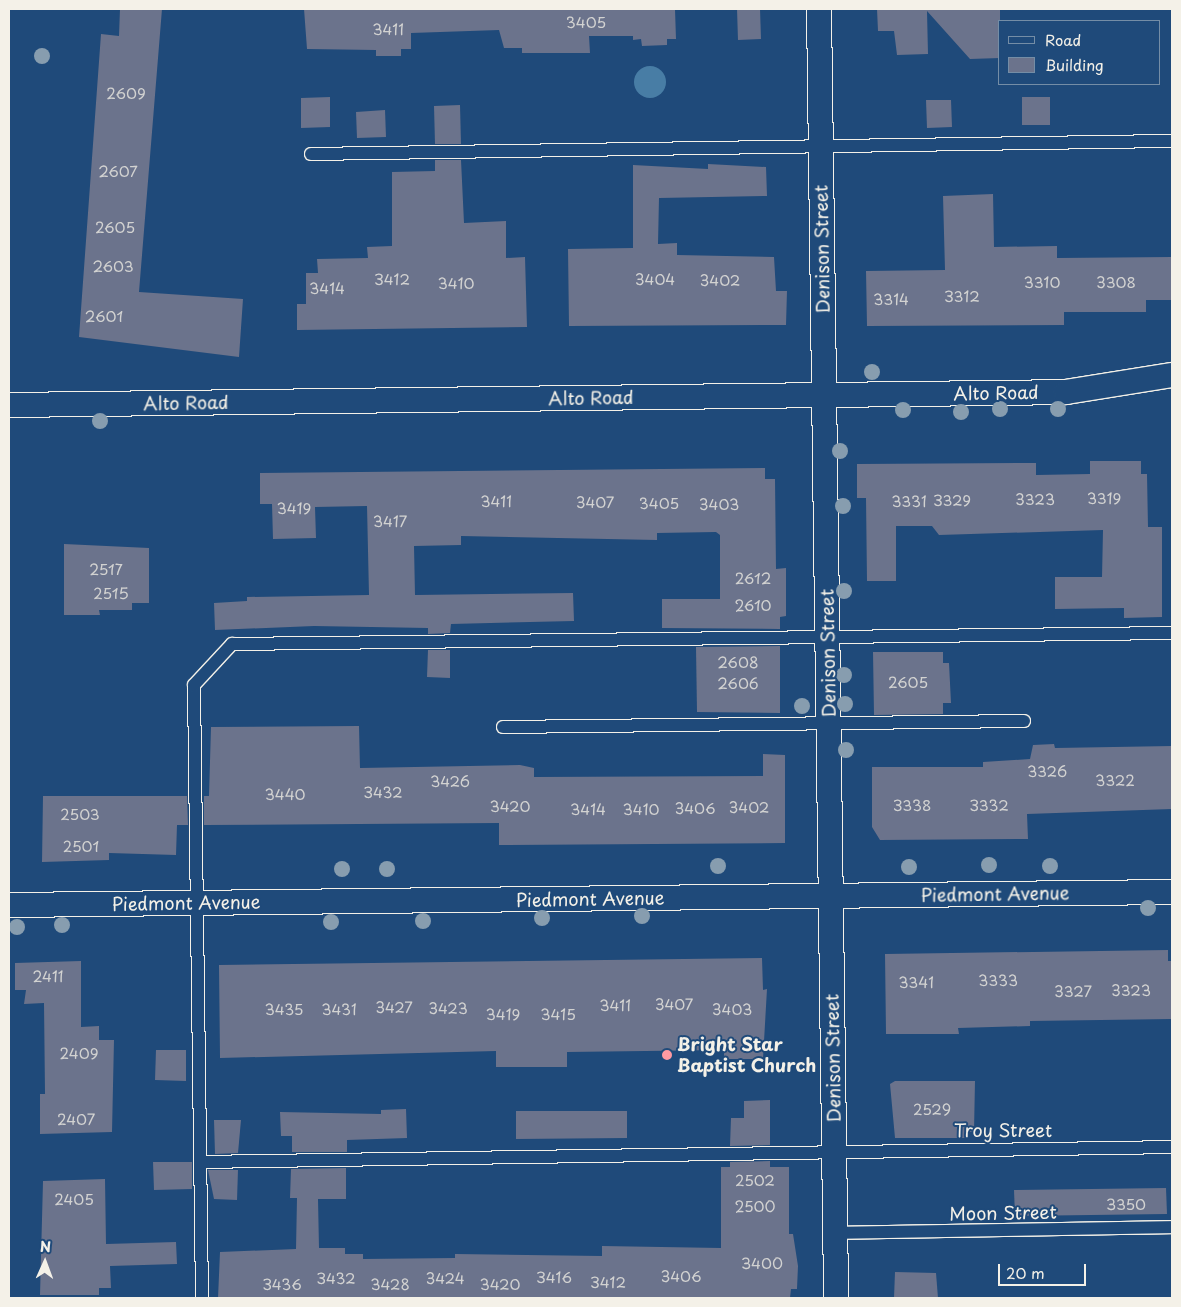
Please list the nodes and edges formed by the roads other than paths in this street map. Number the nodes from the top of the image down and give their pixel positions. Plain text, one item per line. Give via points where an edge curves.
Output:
1 (819, 9) edge
2 (1172, 141) edge
3 (820, 146) junction
4 (311, 154) dead end
5 (1172, 375) edge
6 (824, 395) junction
7 (9, 405) edge
8 (1172, 633) edge
9 (828, 637) junction
10 (1024, 721) dead end
11 (829, 723) junction
12 (503, 728) dead end
13 (1172, 892) edge
14 (830, 896) junction
15 (197, 903) junction
16 (9, 905) edge
17 (1172, 1147) edge
18 (834, 1149) junction
19 (200, 1162) junction
20 (1172, 1227) edge
21 (835, 1233) junction
22 (202, 1298) edge
23 (836, 1298) edge

1 - 3 street, Denison Street
2 - 3 lane
3 - 4 lane
3 - 6 street, Denison Street
5 - 6 street, Alto Road via 1066,392
6 - 7 street, Alto Road
6 - 9 street, Denison Street
8 - 9 lane
9 - 11 street, Denison Street
9 - 15 lane via 232,644 194,685
10 - 11 lane
11 - 12 lane
11 - 14 street, Denison Street
13 - 14 street, Piedmont Avenue
14 - 15 street, Piedmont Avenue
14 - 18 street, Denison Street
15 - 16 street, Piedmont Avenue
15 - 19 lane
17 - 18 lane, Troy Street
18 - 19 lane, Troy Street
18 - 21 street, Denison Street
19 - 22 lane
20 - 21 lane, Moon Street
21 - 23 street, Denison Street

